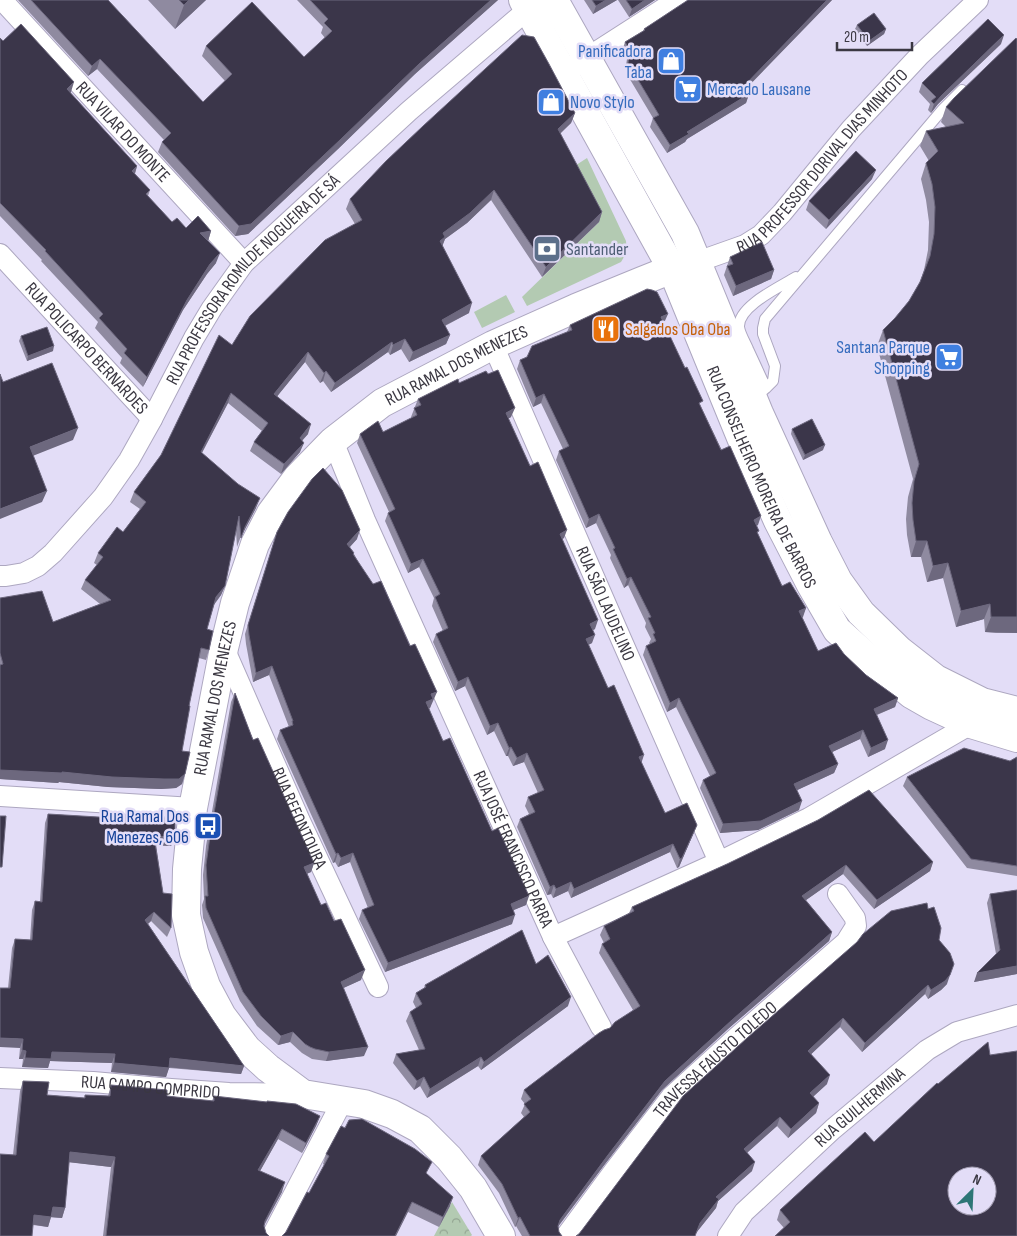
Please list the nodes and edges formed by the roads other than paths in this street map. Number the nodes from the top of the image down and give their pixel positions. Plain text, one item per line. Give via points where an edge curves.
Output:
1 (2, 0) edge
2 (554, 0) edge
3 (677, 0) edge
4 (978, 0) edge
5 (530, 3) edge
6 (575, 65) junction
7 (970, 83) edge
8 (0, 254) edge
9 (244, 263) junction
10 (685, 265) junction
11 (803, 273) junction
12 (493, 345) junction
13 (760, 393) junction
14 (152, 419) junction
15 (333, 440) junction
16 (0, 576) edge
17 (224, 648) junction
18 (1017, 711) edge
19 (972, 724) junction
20 (1017, 738) edge
21 (0, 796) edge
22 (193, 808) junction
23 (719, 862) junction
24 (838, 894) dead end
25 (553, 937) junction
26 (378, 987) dead end
27 (1017, 1015) edge
28 (601, 1027) dead end
29 (0, 1078) edge
30 (303, 1094) junction
31 (343, 1100) junction
32 (272, 1236) edge
33 (501, 1236) edge
34 (566, 1236) edge
35 (728, 1236) edge

1 - 9 street, RUA VILAR DO MONTE
2 - 6 main road, RUA CONSELHEIRO MOREIRA DE BARROS
3 - 6 street
4 - 10 street, RUA PROFESSOR DORIVAL DIAS MINHOTO via 920,55 851,129 761,234 745,246
5 - 6 main road, RUA CONSELHEIRO MOREIRA DE BARROS
5 - 9 street, RUA PROFESSORA ROMILDE NOGUEIRA DE SÁ
6 - 10 main road, RUA CONSELHEIRO MOREIRA DE BARROS
7 - 11 lane via 943,109
8 - 14 street, RUA POLICARPO BERNARDES
9 - 14 street, RUA PROFESSORA ROMILDE NOGUEIRA DE SÁ via 194,338
10 - 12 main road, RUA RAMAL DOS MENEZES
10 - 13 main road, RUA CONSELHEIRO MOREIRA DE BARROS
10 - 19 main road, RUA CONSELHEIRO MOREIRA DE BARROS via 742,440 778,521 837,630 911,694
11 - 13 lane via 765,319 763,334 775,366 773,380
11 - 13 lane via 748,308 741,318 742,337
12 - 15 main road, RUA RAMAL DOS MENEZES via 382,403
12 - 23 street, RUA SÃO LAUDELINO
13 - 18 main road, RUA CONSELHEIRO MOREIRA DE BARROS via 818,542 838,581 861,614 898,650 936,679 982,702
14 - 16 street, RUA PROFESSORA ROMILDE NOGUEIRA DE SÁ via 103,497 54,553 24,573
15 - 17 main road, RUA RAMAL DOS MENEZES via 297,478 271,513 254,544
15 - 25 street, RUA JOSÉ FRANCISCO PARRA via 365,520
17 - 22 main road, RUA RAMAL DOS MENEZES
17 - 26 street, RUA REFONTOURA
19 - 20 main road, RUA CONSELHEIRO MOREIRA DE BARROS
19 - 23 street, RUA JOSÉ FRANCISCO PARRA via 809,818
21 - 22 street
22 - 30 main road, RUA RAMAL DOS MENEZES via 186,916 206,986 222,1016 246,1049
23 - 25 street, RUA JOSÉ FRANCISCO PARRA
24 - 34 street, TRAVESSA FAUSTO TOLEDO via 855,918 856,926 846,942 672,1097
25 - 28 street
27 - 35 street, RUA GUILHERMINA via 956,1032 927,1050 833,1129 744,1212
29 - 30 street, RUA CAMPO COMPRIDO via 93,1082 171,1090
30 - 31 main road, RUA RAMAL DOS MENEZES
31 - 32 street
31 - 33 main road, RUA RAMAL DOS MENEZES via 392,1114 420,1129 473,1188

